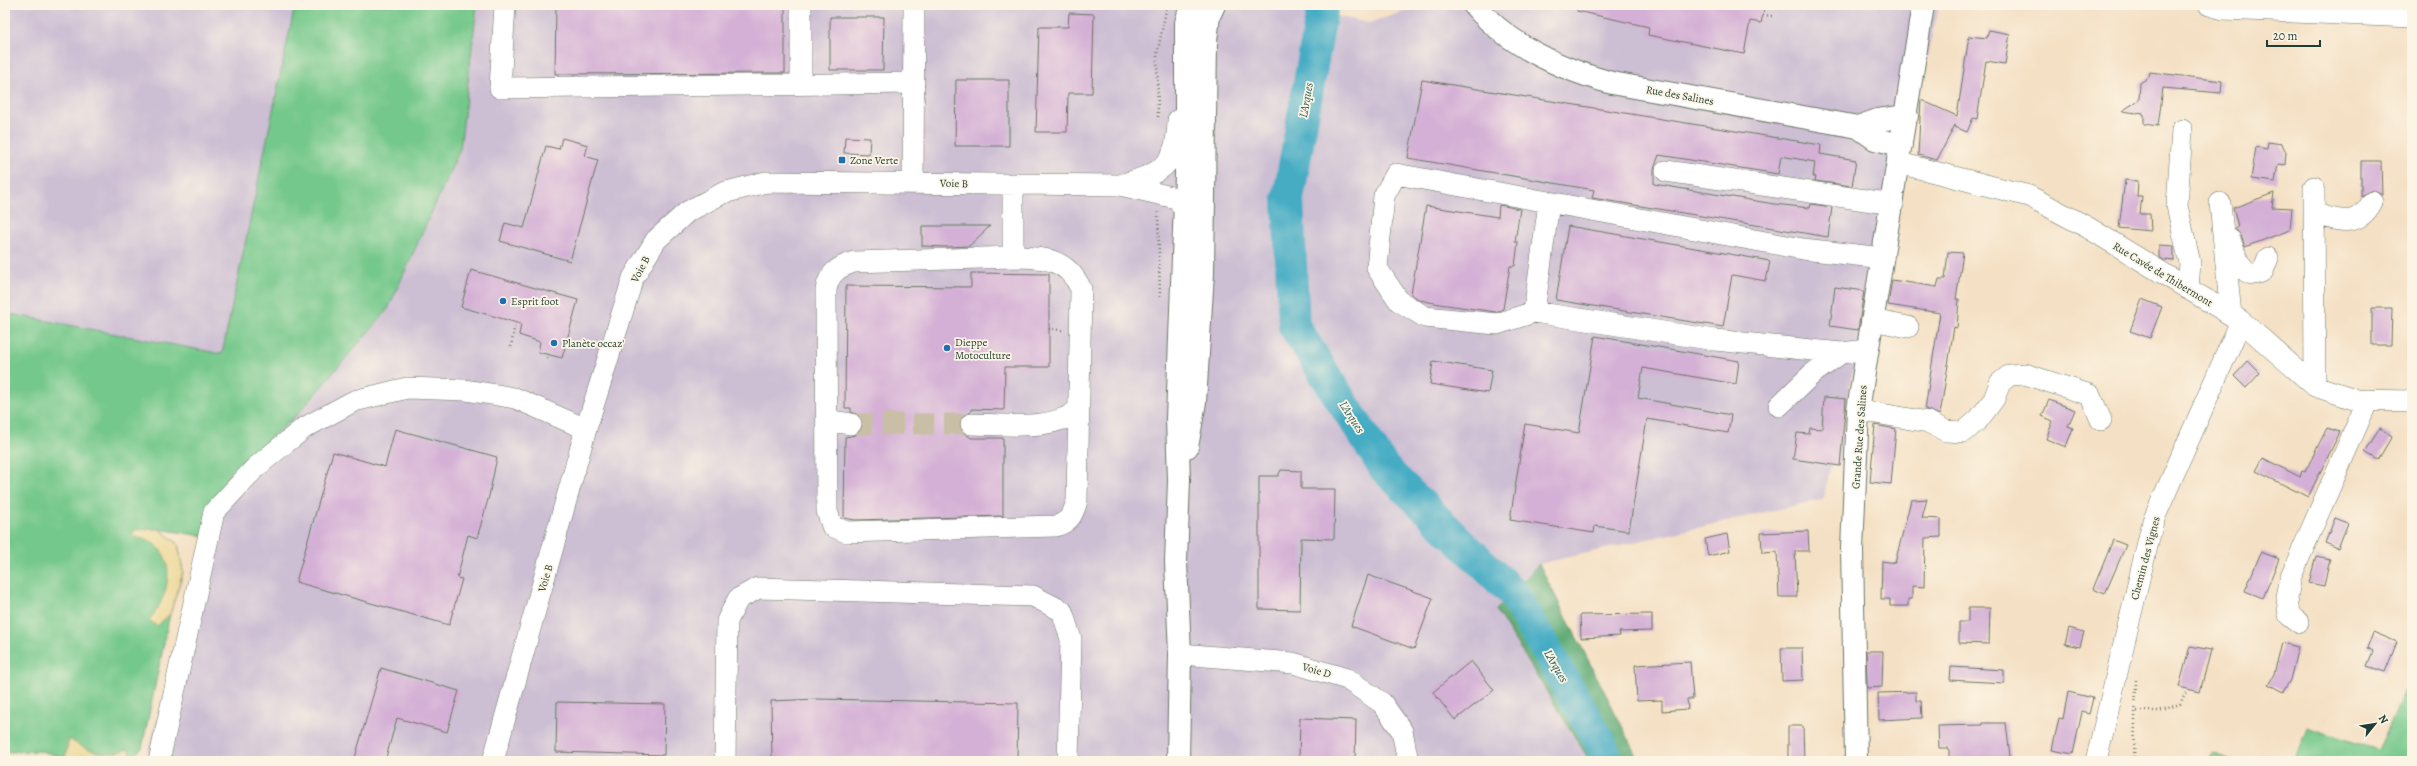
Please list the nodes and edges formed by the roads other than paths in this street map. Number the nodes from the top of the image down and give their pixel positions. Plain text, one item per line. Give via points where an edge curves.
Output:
1 (505, 5) edge
2 (801, 5) edge
3 (914, 5) edge
4 (1214, 5) edge
5 (1474, 5) edge
6 (1923, 5) edge
7 (2209, 5) edge
8 (1189, 14) edge
9 (2412, 17) edge
10 (914, 83) junction
11 (802, 84) junction
12 (1907, 116) junction
13 (1858, 127) junction
14 (2182, 130) dead end
15 (1900, 154) junction
16 (1666, 171) dead end
17 (913, 183) junction
18 (1012, 184) junction
19 (1120, 185) junction
20 (2314, 187) dead end
21 (2220, 202) dead end
22 (2372, 202) dead end
23 (1549, 203) junction
24 (1892, 204) junction
25 (1185, 209) junction
26 (2315, 214) junction
27 (2222, 223) junction
28 (1013, 257) junction
29 (1883, 258) junction
30 (2268, 258) dead end
31 (2188, 289) junction
32 (1534, 312) junction
33 (2236, 318) junction
34 (1872, 320) junction
35 (1908, 327) dead end
36 (1866, 350) junction
37 (1841, 353) junction
38 (2315, 386) junction
39 (2368, 400) junction
40 (2412, 401) edge
41 (1779, 406) dead end
42 (1079, 408) junction
43 (1858, 410) junction
44 (826, 413) junction
45 (2101, 420) dead end
46 (851, 424) tunnel mouth
47 (971, 424) tunnel mouth
48 (586, 428) junction
49 (1180, 480) junction
50 (2298, 622) dead end
51 (1180, 654) junction
52 (159, 761) edge
53 (493, 761) edge
54 (724, 761) edge
55 (1068, 761) edge
56 (1178, 761) edge
57 (1408, 761) edge
58 (1856, 761) edge
59 (2096, 761) edge

1 - 11 street via 500,88
2 - 11 street
3 - 10 street
4 - 49 main road via 1208,16 1205,60 1203,273 1195,402
5 - 13 main road, Rue des Salines via 1511,38 1556,64 1581,74 1612,83
6 - 12 main road, Grande Rue des Salines
7 - 9 street via 2223,9
8 - 19 street, Voie B via 1179,51 1178,136 1173,158 1150,177
8 - 25 main road
10 - 11 street
10 - 17 street
12 - 13 main road, Rue des Salines via 1878,120
12 - 15 main road, Grande Rue des Salines
13 - 15 main road
14 - 31 street via 2178,206 2190,263
15 - 24 main road, Grande Rue des Salines
15 - 31 street, Rue Cavée de Thibermont via 2029,196 2087,227
16 - 24 street
17 - 18 street, Voie B
17 - 48 street, Voie B via 766,182 723,193 687,212 656,240 633,278
18 - 19 street, Voie B
18 - 28 street
19 - 25 street, Voie B via 1176,198
20 - 26 street
21 - 27 street
22 - 26 street via 2366,214 2353,220
23 - 29 street via 1803,249
23 - 32 street
23 - 32 street via 1396,174 1384,196 1377,268 1398,301 1425,316 1497,324
24 - 29 main road, Grande Rue des Salines
25 - 49 main road via 1177,419
26 - 38 street
27 - 30 street via 2244,271 2250,275 2257,275 2263,271
27 - 33 street
28 - 42 street via 1039,257 1058,263 1076,278 1081,289
28 - 44 street via 854,262 832,273 826,290
29 - 34 main road, Grande Rue des Salines
31 - 33 street, Rue Cavée de Thibermont
32 - 37 street via 1715,340
33 - 38 street, Rue Cavée de Thibermont
33 - 59 street, Chemin des Vignes via 2153,521
34 - 35 street
34 - 36 main road, Grande Rue des Salines
36 - 37 street
36 - 43 main road, Grande Rue des Salines
37 - 41 street via 1812,374
38 - 39 street, Rue Cavée de Thibermont via 2357,400
39 - 40 street, Rue Cavée de Thibermont
39 - 50 street via 2291,576 2287,598 2288,615
42 - 44 street via 1077,501 1072,517 1066,523 1056,526 846,532 832,526 827,511
42 - 47 street via 1075,413 1048,424
43 - 45 street via 1928,422 1946,431 1964,432 1979,420 1994,399 2000,383 2010,375 2025,374 2090,395
43 - 58 main road, Grande Rue des Salines via 1852,549
44 - 46 street via 831,421
48 - 52 street via 515,398 465,390 407,388 354,401 304,428 256,467 214,512
48 - 53 street, Voie B
49 - 51 main road via 1176,562
51 - 56 main road
51 - 57 street, Voie D via 1293,663 1348,678 1382,703 1402,731
54 - 55 street via 727,621 738,599 758,588 1034,596 1062,611 1071,639

